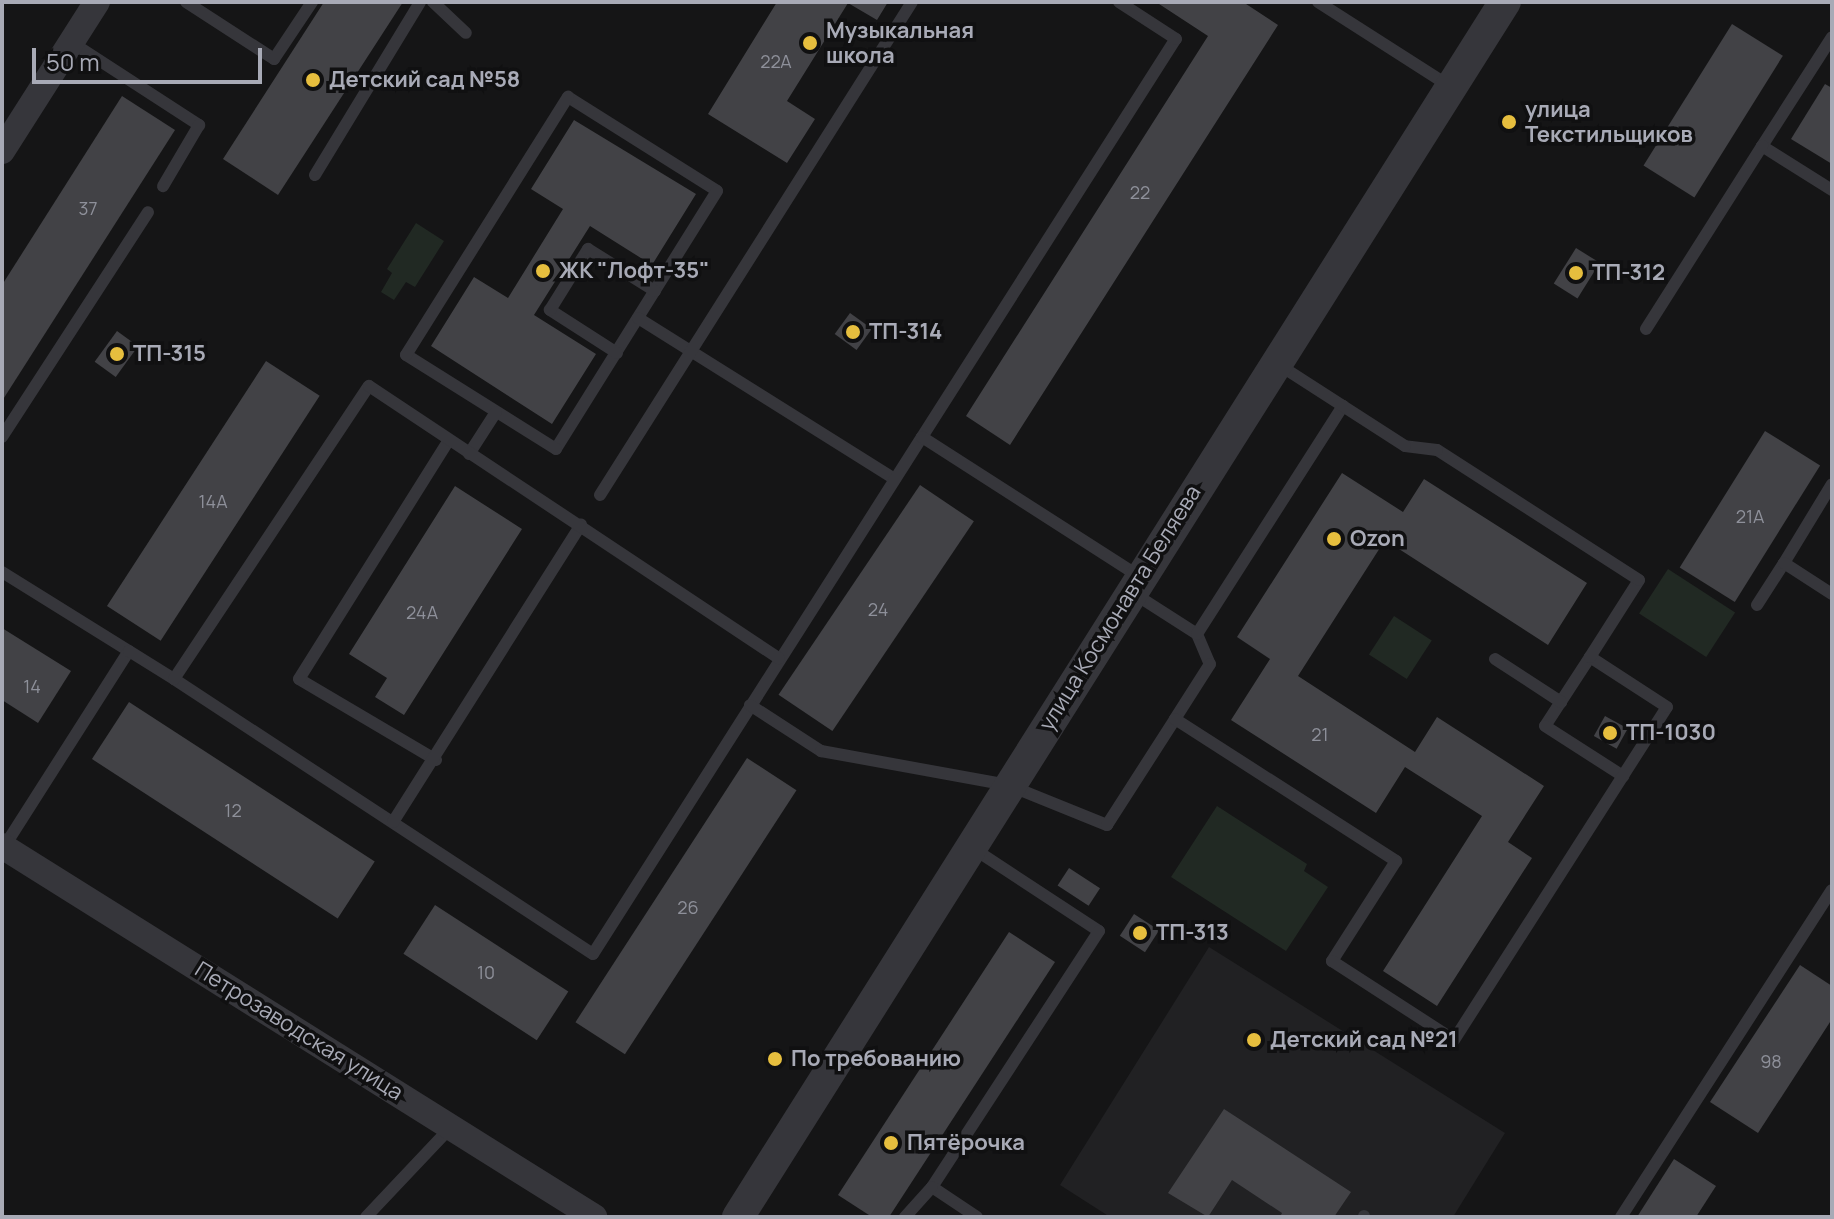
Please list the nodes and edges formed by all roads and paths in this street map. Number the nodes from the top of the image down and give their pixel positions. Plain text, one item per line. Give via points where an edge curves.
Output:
1 (97, 2) edge
2 (186, 2) edge
3 (312, 2) edge
4 (420, 2) edge
5 (433, 2) edge
6 (912, 2) edge
7 (1119, 2) edge
8 (1318, 2) edge
9 (1505, 2) edge
10 (466, 33) dead end
11 (1832, 37) edge
12 (71, 42) junction
13 (1451, 87) junction
14 (1762, 146) junction
15 (2, 151) edge
16 (315, 175) dead end
17 (163, 186) dead end
18 (1832, 190) edge
19 (148, 212) dead end
20 (655, 291) junction
21 (638, 318) junction
22 (1646, 329) dead end
23 (691, 351) junction
24 (617, 353) junction
25 (1276, 363) junction
26 (1343, 406) junction
27 (496, 412) junction
28 (2, 437) edge
29 (922, 437) junction
30 (449, 440) junction
31 (469, 454) junction
32 (895, 479) junction
33 (1832, 484) edge
34 (600, 495) dead end
35 (581, 525) junction
36 (1784, 563) junction
37 (2, 572) edge
38 (1135, 584) junction
39 (1832, 594) edge
40 (1757, 605) dead end
41 (1197, 634) junction
42 (129, 651) junction
43 (1590, 657) junction
44 (779, 658) junction
45 (1495, 659) dead end
46 (174, 679) junction
47 (1561, 702) junction
48 (750, 705) junction
49 (1175, 719) junction
50 (436, 760) junction
51 (1623, 776) junction
52 (1008, 785) junction
53 (393, 822) junction
54 (969, 846) junction
55 (3, 847) edge
56 (1832, 890) edge
57 (452, 1126) junction
58 (932, 1187) junction
59 (366, 1217) edge
60 (594, 1217) edge
61 (738, 1217) edge
62 (905, 1217) edge
63 (977, 1217) edge
64 (1621, 1217) edge

1 - 12 street
2 - 3 lane via 274,59
4 - 16 lane
5 - 10 lane
6 - 23 lane
7 - 29 lane via 1176,39
8 - 13 lane
9 - 13 street, улица Космонавта Беляева
11 - 14 lane
12 - 15 street
12 - 17 lane via 199,125
13 - 25 street, улица Космонавта Беляева
14 - 18 lane
14 - 22 lane
19 - 28 lane
20 - 21 lane
20 - 24 lane via 588,249 550,310
20 - 27 lane via 717,191 568,97 406,355
21 - 23 lane
21 - 24 lane
23 - 32 lane
23 - 34 lane
24 - 27 lane via 556,449
25 - 26 lane
25 - 38 street, улица Космонавта Беляева
26 - 41 lane
26 - 43 lane via 1405,446 1437,450 1639,580
27 - 31 lane
29 - 32 lane
29 - 38 lane
30 - 31 lane
30 - 46 lane via 369,386
30 - 50 lane via 299,679
31 - 35 lane
32 - 44 lane
33 - 36 lane
35 - 44 lane
35 - 50 lane
36 - 39 lane
36 - 40 lane
37 - 42 lane
38 - 41 lane
38 - 52 street, улица Космонавта Беляева
41 - 49 lane via 1210,664
42 - 46 lane
42 - 55 lane
43 - 47 lane
43 - 51 lane via 1667,707
44 - 48 lane
45 - 47 lane
46 - 53 lane
47 - 51 lane via 1545,726
48 - 52 lane via 821,751
48 - 53 lane via 593,954
49 - 51 lane via 1396,861 1332,961 1454,1040
49 - 52 lane via 1107,825
50 - 53 lane
52 - 54 street, улица Космонавта Беляева
54 - 58 lane via 1099,931
54 - 61 street, улица Космонавта Беляева
55 - 57 street, Петрозаводская улица
56 - 64 lane
57 - 59 lane
57 - 60 street, Петрозаводская улица
58 - 62 lane
58 - 63 lane

